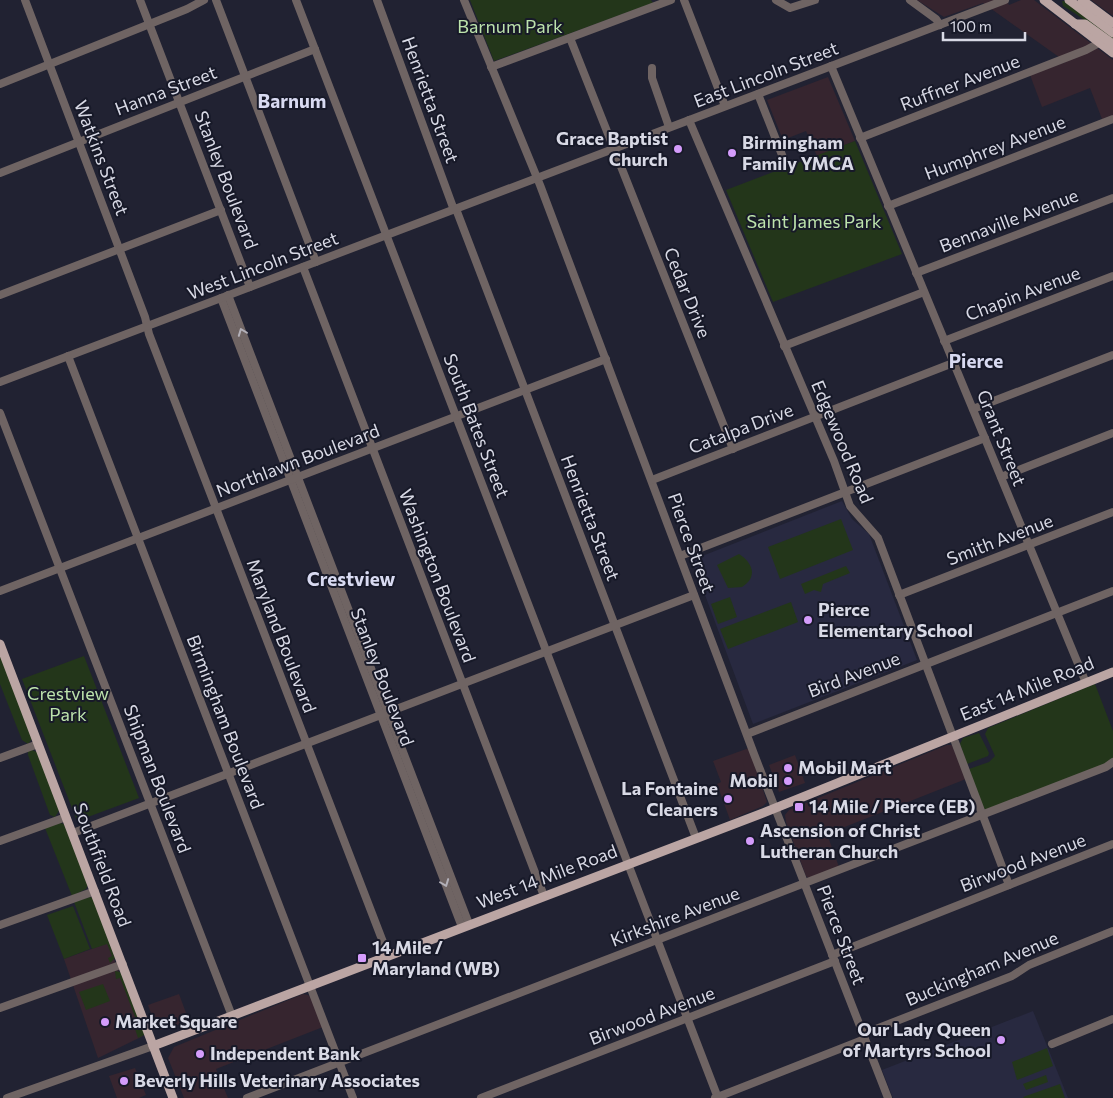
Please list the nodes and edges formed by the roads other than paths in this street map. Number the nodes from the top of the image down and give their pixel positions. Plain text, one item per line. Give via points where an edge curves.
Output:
1 (25, 0) edge
2 (140, 0) edge
3 (204, 0) edge
4 (216, 0) edge
5 (296, 0) edge
6 (377, 0) edge
7 (464, 0) edge
8 (672, 0) edge
9 (684, 0) edge
10 (776, 0) edge
11 (815, 0) edge
12 (910, 0) edge
13 (1005, 0) edge
14 (1044, 0) edge
15 (1055, 0) edge
16 (1069, 0) edge
17 (1082, 0) edge
18 (1058, 11) junction
19 (1113, 23) edge
20 (149, 24) junction
21 (940, 24) junction
22 (1075, 24) junction
23 (1113, 33) edge
24 (570, 38) junction
25 (1098, 43) junction
26 (1113, 44) edge
27 (315, 49) junction
28 (1113, 53) edge
29 (50, 64) junction
30 (831, 66) junction
31 (491, 67) junction
32 (652, 68) dead end
33 (245, 76) junction
34 (0, 84) edge
35 (758, 94) junction
36 (179, 102) junction
37 (725, 106) junction
38 (1113, 119) edge
39 (689, 120) junction
40 (669, 127) junction
41 (860, 138) junction
42 (79, 142) junction
43 (612, 149) junction
44 (784, 160) dead end
45 (0, 173) edge
46 (537, 178) junction
47 (1113, 198) edge
48 (888, 206) junction
49 (455, 209) junction
50 (221, 210) junction
51 (386, 235) junction
52 (119, 249) junction
53 (316, 262) junction
54 (302, 267) junction
55 (916, 273) junction
56 (1113, 276) edge
57 (250, 287) junction
58 (924, 292) junction
59 (0, 295) edge
60 (225, 297) junction
61 (148, 326) junction
62 (944, 341) junction
63 (784, 346) junction
64 (1113, 355) edge
65 (68, 356) junction
66 (606, 360) junction
67 (953, 363) junction
68 (0, 382) edge
69 (526, 390) junction
70 (973, 409) junction
71 (0, 413) edge
72 (456, 416) junction
73 (814, 417) junction
74 (1113, 434) edge
75 (985, 438) junction
76 (372, 448) junction
77 (733, 449) junction
78 (1001, 476) junction
79 (294, 478) junction
80 (652, 480) junction
81 (844, 492) junction
82 (216, 508) junction
83 (1113, 512) edge
84 (138, 538) junction
85 (1029, 544) junction
86 (680, 556) junction
87 (60, 568) junction
88 (0, 590) edge
89 (1113, 591) edge
90 (899, 595) junction
91 (694, 596) junction
92 (1057, 612) junction
93 (615, 625) junction
94 (0, 644) edge
95 (546, 652) junction
96 (925, 664) junction
97 (1113, 672) edge
98 (1086, 683) junction
99 (462, 684) junction
100 (384, 714) junction
101 (746, 734) junction
102 (953, 736) junction
103 (306, 743) junction
104 (38, 744) junction
105 (0, 758) edge
106 (1113, 762) edge
107 (228, 773) junction
108 (150, 803) junction
109 (775, 808) junction
110 (982, 815) junction
111 (66, 817) junction
112 (72, 833) junction
113 (696, 838) junction
114 (0, 841) edge
115 (1113, 844) edge
116 (627, 864) junction
117 (805, 884) junction
118 (1009, 885) junction
119 (95, 890) junction
120 (544, 896) junction
121 (0, 925) edge
122 (465, 926) junction
123 (1113, 931) edge
124 (656, 941) junction
125 (388, 956) junction
126 (833, 958) junction
127 (123, 964) junction
128 (310, 986) junction
129 (0, 1008) edge
130 (232, 1016) junction
131 (687, 1019) junction
132 (1113, 1019) edge
133 (864, 1037) junction
134 (1052, 1044) dead end
135 (153, 1046) junction
136 (339, 1063) junction
137 (7, 1098) edge
138 (173, 1098) edge
139 (247, 1098) edge
140 (353, 1098) edge
141 (481, 1098) edge
142 (717, 1098) edge
143 (888, 1098) edge

1 - 29 street, Watkins Street
2 - 20 street, Stanley Boulevard
3 - 20 street
4 - 33 street
5 - 27 street, South Bates Street
6 - 49 street, Henrietta Street
7 - 31 street, Pierce Street
8 - 24 street
9 - 37 street
10 - 11 street via 790,8
12 - 21 street
13 - 21 street, East Lincoln Street
14 - 18 main road
15 - 18 main road
16 - 23 main road
17 - 19 main road
18 - 22 main road
20 - 29 street
20 - 36 street, Stanley Boulevard
21 - 30 street, East Lincoln Street
22 - 25 main road
22 - 26 main road via 1084,24
24 - 31 street
24 - 43 street, Cedar Drive
25 - 28 main road
25 - 41 street, Ruffner Avenue
27 - 33 street, Hanna Street
27 - 51 street, South Bates Street
29 - 34 street
29 - 42 street, Watkins Street
30 - 35 street, East Lincoln Street
30 - 41 street, Grant Street
31 - 46 street, Pierce Street
32 - 40 street via 652,78
33 - 36 street, Hanna Street
33 - 53 street
35 - 37 street, East Lincoln Street
35 - 44 street
36 - 42 street, Hanna Street
36 - 50 street, Stanley Boulevard
37 - 39 street, East Lincoln Street
38 - 48 street, Humphrey Avenue
39 - 40 street, East Lincoln Street
39 - 63 street, Edgewood Road
40 - 43 street, East Lincoln Street
41 - 48 street, Grant Street
42 - 45 street, Hanna Street
42 - 52 street, Watkins Street
43 - 46 street, East Lincoln Street
43 - 77 street, Cedar Drive
46 - 49 street, West Lincoln Street
46 - 66 street, Pierce Street
47 - 55 street, Bennaville Avenue
48 - 55 street, Grant Street
49 - 51 street, West Lincoln Street
49 - 69 street, Henrietta Street
50 - 52 street
50 - 57 street, Stanley Boulevard
51 - 53 street, West Lincoln Street
51 - 72 street, South Bates Street
52 - 59 street
52 - 61 street, Watkins Street
53 - 54 street, West Lincoln Street
54 - 57 street, West Lincoln Street
54 - 76 street, Washington Boulevard
55 - 58 street, Grant Street
56 - 62 street, Chapin Avenue
57 - 60 street, West Lincoln Street
58 - 62 street, Grant Street
58 - 63 street
60 - 61 street, West Lincoln Street
60 - 79 street, Stanley Boulevard
61 - 65 street, West Lincoln Street
61 - 82 street, Maryland Boulevard
62 - 67 street, Grant Street
63 - 73 street, Edgewood Road
64 - 70 street
65 - 68 street, West Lincoln Street
65 - 84 street, Birmingham Boulevard
66 - 69 street, Northlawn Boulevard
66 - 80 street, Pierce Street
67 - 70 street, Grant Street
67 - 73 street, Catalpa Drive
69 - 72 street, Northlawn Boulevard
69 - 93 street, Henrietta Street
70 - 75 street, Grant Street
71 - 87 street, Shipman Boulevard
72 - 76 street, Northlawn Boulevard
72 - 95 street, South Bates Street
73 - 77 street, Catalpa Drive
73 - 81 street, Edgewood Road
74 - 78 street
75 - 78 street, Grant Street
75 - 81 street
76 - 79 street, Northlawn Boulevard
76 - 99 street, Washington Boulevard
77 - 80 street, Catalpa Drive
78 - 85 street, Grant Street
79 - 82 street, Northlawn Boulevard
79 - 100 street, Stanley Boulevard
80 - 86 street, Pierce Street
81 - 86 street
81 - 90 street, Edgewood Road via 853,512 878,538
82 - 84 street, Northlawn Boulevard
82 - 103 street, Maryland Boulevard
83 - 85 street, Smith Avenue
84 - 87 street, Northlawn Boulevard
84 - 107 street, Birmingham Boulevard
85 - 90 street, Smith Avenue
85 - 92 street, Grant Street
86 - 91 street, Pierce Street
87 - 88 street, Northlawn Boulevard
87 - 108 street, Shipman Boulevard
89 - 92 street, Bird Avenue
90 - 96 street, Edgewood Road
91 - 93 street
91 - 101 street, Pierce Street
92 - 96 street, Bird Avenue
92 - 98 street, Grant Street
93 - 95 street
93 - 113 street, Henrietta Street
94 - 104 main road, Southfield Road
95 - 99 street
95 - 116 street, South Bates Street
96 - 101 street, Bird Avenue
96 - 102 street, Edgewood Road
97 - 98 main road, East 14 Mile Road
98 - 102 main road, East 14 Mile Road
99 - 100 street
99 - 120 street, Washington Boulevard
100 - 103 street
100 - 122 street, Stanley Boulevard
101 - 109 street, Pierce Street
102 - 109 main road, West 14 Mile Road
102 - 110 street, Edgewood Road
103 - 107 street
103 - 125 street, Maryland Boulevard
104 - 105 street
104 - 111 main road, Southfield Road
106 - 110 street, Kirkshire Avenue
107 - 108 street
107 - 128 street, Birmingham Boulevard
108 - 112 street
108 - 130 street, Shipman Boulevard
109 - 113 main road, West 14 Mile Road
109 - 117 street, Pierce Street
110 - 117 street, Kirkshire Avenue
110 - 118 street, Edgewood Road
111 - 112 main road, Southfield Road
111 - 114 street
112 - 119 main road, Southfield Road
113 - 116 main road, West 14 Mile Road
115 - 118 street, Birwood Avenue
116 - 120 main road, West 14 Mile Road
116 - 124 street, South Bates Street
117 - 124 street, Kirkshire Avenue
117 - 126 street, Pierce Street
118 - 126 street, Birwood Avenue
119 - 121 street
119 - 127 main road, Southfield Road
120 - 122 main road, West 14 Mile Road
122 - 125 main road, West 14 Mile Road
123 - 133 street, Buckingham Avenue via 1029,964 1012,976
124 - 131 street, South Bates Street
124 - 136 street, Kirkshire Avenue
125 - 128 main road, West 14 Mile Road
126 - 131 street, Birwood Avenue
126 - 133 street, Pierce Street
127 - 129 street
127 - 135 main road, Southfield Road
128 - 130 main road, West 14 Mile Road
128 - 136 street, Birmingham Boulevard
130 - 135 main road, West 14 Mile Road
131 - 141 street, Birwood Avenue
131 - 142 street, South Bates Street
132 - 134 street
133 - 142 street, Buckingham Avenue
133 - 143 street, Pierce Street
135 - 137 street
135 - 138 main road, Southfield Road
136 - 139 street, Kirkshire Avenue
136 - 140 street, Birmingham Boulevard

